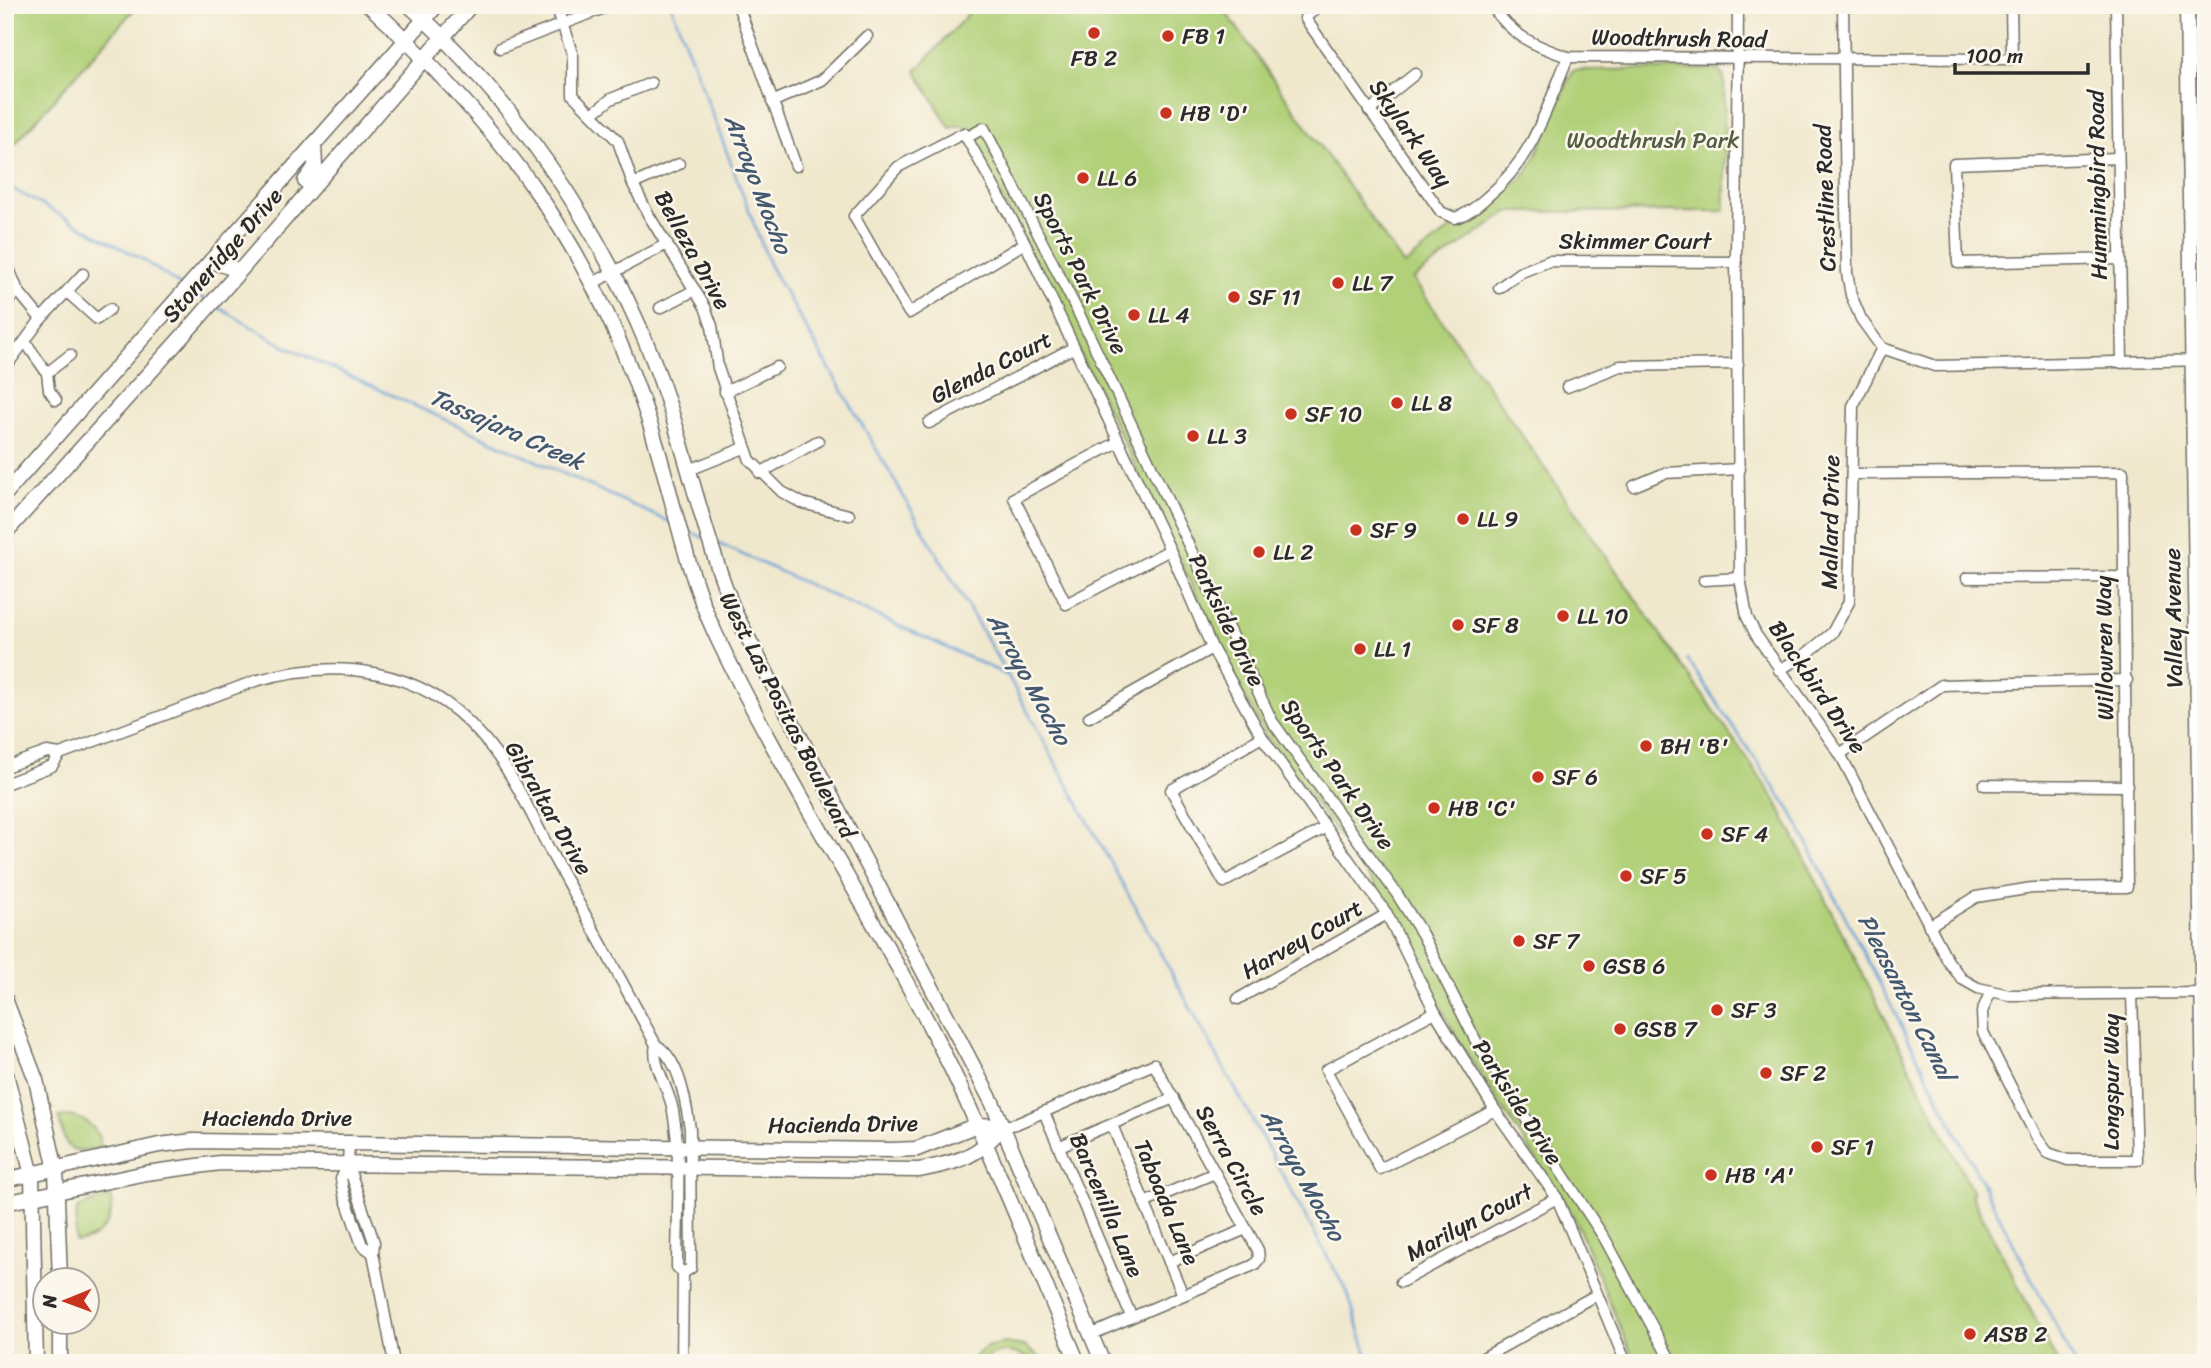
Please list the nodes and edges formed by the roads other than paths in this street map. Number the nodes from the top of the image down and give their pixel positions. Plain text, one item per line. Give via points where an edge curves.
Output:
1 (369, 5) edge
2 (409, 5) edge
3 (437, 5) edge
4 (471, 5) edge
5 (556, 5) edge
6 (612, 5) edge
7 (738, 5) edge
8 (1319, 5) edge
9 (1491, 5) edge
10 (1738, 5) edge
11 (1843, 5) edge
12 (2011, 5) edge
13 (2116, 5) edge
14 (2187, 9) edge
15 (2204, 10) edge
16 (425, 19) junction
17 (563, 24) junction
18 (867, 36) dead end
19 (443, 37) junction
20 (406, 40) junction
21 (500, 48) dead end
22 (1568, 57) junction
23 (425, 58) junction
24 (1737, 60) junction
25 (1843, 60) junction
26 (2205, 73) edge
27 (1415, 74) dead end
28 (651, 83) dead end
29 (772, 102) junction
30 (1369, 111) junction
31 (592, 114) junction
32 (965, 136) junction
33 (314, 144) junction
34 (2118, 158) junction
35 (679, 164) dead end
36 (796, 166) dead end
37 (633, 184) junction
38 (2206, 205) edge
39 (278, 227) junction
40 (1024, 243) junction
41 (667, 244) junction
42 (5, 259) edge
43 (2120, 259) junction
44 (211, 261) junction
45 (1736, 262) junction
46 (238, 270) junction
47 (612, 273) junction
48 (83, 274) dead end
49 (593, 283) junction
50 (1499, 288) dead end
51 (695, 290) junction
52 (18, 291) junction
53 (68, 292) junction
54 (5, 304) edge
55 (660, 308) dead end
56 (110, 309) dead end
57 (41, 319) junction
58 (26, 343) junction
59 (1073, 348) junction
60 (1882, 348) junction
61 (70, 355) dead end
62 (2198, 360) edge
63 (2122, 363) junction
64 (1738, 364) junction
65 (777, 367) dead end
66 (5, 368) edge
67 (47, 373) junction
68 (1567, 387) dead end
69 (725, 392) junction
70 (56, 400) dead end
71 (929, 423) dead end
72 (818, 441) dead end
73 (1118, 442) junction
74 (744, 448) junction
75 (1740, 469) junction
76 (689, 470) junction
77 (760, 473) junction
78 (1852, 474) junction
79 (1634, 486) dead end
80 (5, 494) edge
81 (849, 515) dead end
82 (5, 533) edge
83 (1170, 550) junction
84 (2124, 577) junction
85 (1740, 578) junction
86 (1967, 578) dead end
87 (1704, 580) dead end
88 (1212, 648) junction
89 (1779, 670) junction
90 (2127, 680) junction
91 (1090, 717) dead end
92 (1262, 737) junction
93 (60, 754) junction
94 (1840, 754) junction
95 (5, 767) edge
96 (5, 784) edge
97 (1984, 785) dead end
98 (2127, 786) junction
99 (1325, 828) junction
100 (1387, 914) junction
101 (1929, 926) junction
102 (1990, 993) junction
103 (2132, 993) junction
104 (2204, 993) edge
105 (5, 999) edge
106 (1238, 999) dead end
107 (1435, 1012) junction
108 (5, 1070) edge
109 (1174, 1098) junction
110 (1495, 1110) junction
111 (1044, 1112) junction
112 (977, 1125) junction
113 (1112, 1125) junction
114 (1003, 1126) junction
115 (349, 1140) junction
116 (1060, 1146) junction
117 (683, 1147) junction
118 (986, 1147) junction
119 (348, 1165) junction
120 (684, 1169) junction
121 (56, 1170) junction
122 (1215, 1173) junction
123 (32, 1175) junction
124 (5, 1180) edge
125 (59, 1194) junction
126 (34, 1198) junction
127 (1557, 1198) junction
128 (5, 1203) edge
129 (1144, 1203) junction
130 (1246, 1229) junction
131 (2206, 1230) edge
132 (1169, 1262) junction
133 (60, 1266) edge
134 (1401, 1282) dead end
135 (1183, 1295) junction
136 (1596, 1295) junction
137 (1131, 1316) junction
138 (1090, 1335) junction
139 (60, 1336) edge
140 (36, 1363) edge
141 (60, 1363) edge
142 (394, 1363) edge
143 (682, 1363) edge
144 (1078, 1363) edge
145 (1103, 1363) edge
146 (1474, 1363) edge
147 (1626, 1363) edge
148 (1672, 1363) edge

1 - 20 main road, West Las Positas Boulevard
2 - 16 main road, West Las Positas Boulevard
3 - 16 main road, Stoneridge Drive
4 - 19 main road, Stoneridge Drive
5 - 17 street, Belleza Drive
6 - 17 street
7 - 29 street
8 - 30 street, Skylark Way via 1305,18
9 - 22 street, Woodthrush Road via 1502,21 1530,44
10 - 24 street, Blackbird Drive
11 - 25 street, Crestline Road
12 - 25 street, Woodthrush Road via 2012,59
13 - 34 street, Hummingbird Road
14 - 15 street
14 - 62 main road, Valley Avenue
15 - 26 main road
16 - 19 main road, West Las Positas Boulevard
16 - 20 main road, Stoneridge Drive
17 - 21 street
17 - 31 street, Belleza Drive via 573,56 573,95
18 - 29 street via 822,80
19 - 23 main road, Stoneridge Drive
19 - 47 main road, West Las Positas Boulevard via 546,160
20 - 23 main road, West Las Positas Boulevard
20 - 33 main road, Stoneridge Drive
22 - 24 street, Woodthrush Road
22 - 30 street, Skylark Way via 1526,157 1509,179 1466,215 1455,218 1441,212
23 - 39 main road, Stoneridge Drive
23 - 49 main road, West Las Positas Boulevard via 511,153
24 - 25 street, Woodthrush Road
24 - 45 street, Blackbird Drive
25 - 60 street, Crestline Road via 1847,273 1861,319
26 - 38 main road
27 - 30 street
28 - 31 street via 611,99
29 - 36 street
31 - 37 street, Belleza Drive via 618,141
32 - 40 street, Parkside Drive
32 - 40 street via 898,167 854,216 909,313
32 - 148 street, Sports Park Drive via 984,128 1080,316 1272,721 1416,924 1478,1045 1605,1239
33 - 39 main road via 315,167 287,202
33 - 44 main road, Stoneridge Drive
34 - 43 street, Hummingbird Road
34 - 43 street via 1954,164 1958,262
35 - 37 street
37 - 41 street, Belleza Drive
39 - 46 main road, Stoneridge Drive
40 - 59 street, Parkside Drive
41 - 47 street
41 - 51 street, Belleza Drive
42 - 52 street
43 - 63 street, Hummingbird Road
44 - 46 main road
44 - 80 main road, Stoneridge Drive
45 - 50 street, Skimmer Court via 1549,261 1519,273
45 - 64 street, Blackbird Drive
46 - 82 main road, Stoneridge Drive
47 - 49 street
47 - 76 main road, West Las Positas Boulevard via 648,347
48 - 53 street
49 - 112 main road, West Las Positas Boulevard via 649,420 704,606 739,680 951,1068
51 - 55 street
51 - 69 street, Belleza Drive via 712,326
52 - 54 street
52 - 57 street
53 - 56 street via 97,319
53 - 57 street
57 - 58 street
58 - 66 street
58 - 67 street
59 - 71 street, Glenda Court
59 - 73 street, Parkside Drive
60 - 63 street via 1935,366
60 - 78 street, Mallard Drive via 1853,406
61 - 67 street
62 - 63 street
62 - 104 main road, Valley Avenue
64 - 68 street via 1620,366
64 - 75 street, Blackbird Drive
65 - 69 street
67 - 70 street
69 - 74 street, Belleza Drive
72 - 77 street
73 - 83 street, Parkside Drive
73 - 83 street via 1014,498 1066,604
74 - 76 street
74 - 77 street, Belleza Drive
75 - 79 street via 1665,473
75 - 85 street, Blackbird Drive
76 - 114 main road, West Las Positas Boulevard via 736,615
77 - 81 street, Belleza Drive via 802,503
78 - 84 street, Willowren Way via 2123,472
78 - 89 street, Mallard Drive via 1849,602 1820,645
83 - 88 street, Parkside Drive
84 - 86 street
84 - 90 street, Willowren Way
85 - 87 street
85 - 89 street, Blackbird Drive via 1746,617
88 - 91 street
88 - 92 street, Parkside Drive
89 - 94 street, Blackbird Drive
90 - 94 street via 1942,685
90 - 98 street, Willowren Way
92 - 99 street, Parkside Drive
92 - 99 street via 1171,790 1224,882
93 - 95 street, Gibraltar Drive via 47,752
93 - 96 street, Gibraltar Drive via 52,766
93 - 117 street, Gibraltar Drive via 287,672 357,669 407,683 438,699 467,720 501,762 656,1045 670,1059 687,1107
94 - 101 street, Blackbird Drive
97 - 98 street
98 - 101 street, Willowren Way via 2127,887 2032,888 1976,897
99 - 100 street, Parkside Drive
100 - 106 street, Harvey Court
100 - 107 street, Parkside Drive
101 - 102 street, Blackbird Drive via 1962,979
102 - 103 street, Blackbird Drive
102 - 103 street, Longspur Way via 1982,1012 1983,1032 2048,1153 2068,1160 2137,1160
103 - 104 street, Blackbird Drive
104 - 131 main road, Valley Avenue
105 - 121 main road via 36,1080
107 - 110 street, Parkside Drive
107 - 110 street via 1326,1070 1380,1169
108 - 123 main road
109 - 111 street, Serra Circle via 1154,1064
109 - 113 street
109 - 122 street, Serra Circle
110 - 127 street, Parkside Drive
111 - 114 street, Serra Circle
111 - 116 street, Barcenilla Lane
112 - 114 main road, Hacienda Drive
112 - 117 main road, Hacienda Drive via 917,1149
112 - 118 main road, West Las Positas Boulevard
113 - 116 street
113 - 129 street, Taboada Lane
114 - 118 main road, Hacienda Drive
114 - 138 main road, West Las Positas Boulevard
115 - 117 main road, Hacienda Drive
115 - 119 street
115 - 121 main road, Hacienda Drive via 193,1141
116 - 137 street, Barcenilla Lane
117 - 120 street, Gibraltar Drive
118 - 120 main road, Hacienda Drive via 949,1164 919,1170
118 - 144 main road, West Las Positas Boulevard
119 - 120 main road, Hacienda Drive
119 - 125 main road, Hacienda Drive via 190,1166
119 - 142 street via 341,1179 344,1194 362,1245 373,1254
120 - 143 street, Gibraltar Drive via 677,1267 683,1273
121 - 123 main road, Hacienda Drive
121 - 125 main road
122 - 129 street
122 - 130 street, Serra Circle
123 - 124 main road, Hacienda Drive
123 - 126 main road
125 - 126 main road, Hacienda Drive
125 - 133 main road
126 - 128 main road, Hacienda Drive
126 - 140 main road
127 - 134 street, Marilyn Court
127 - 136 street, Parkside Drive
129 - 132 street, Taboada Lane
130 - 132 street
130 - 135 street, Serra Circle via 1258,1250 1254,1265
132 - 135 street, Taboada Lane
135 - 137 street, Serra Circle
136 - 146 street
136 - 147 street, Parkside Drive
137 - 138 street, Serra Circle
138 - 145 main road, West Las Positas Boulevard
139 - 141 main road

